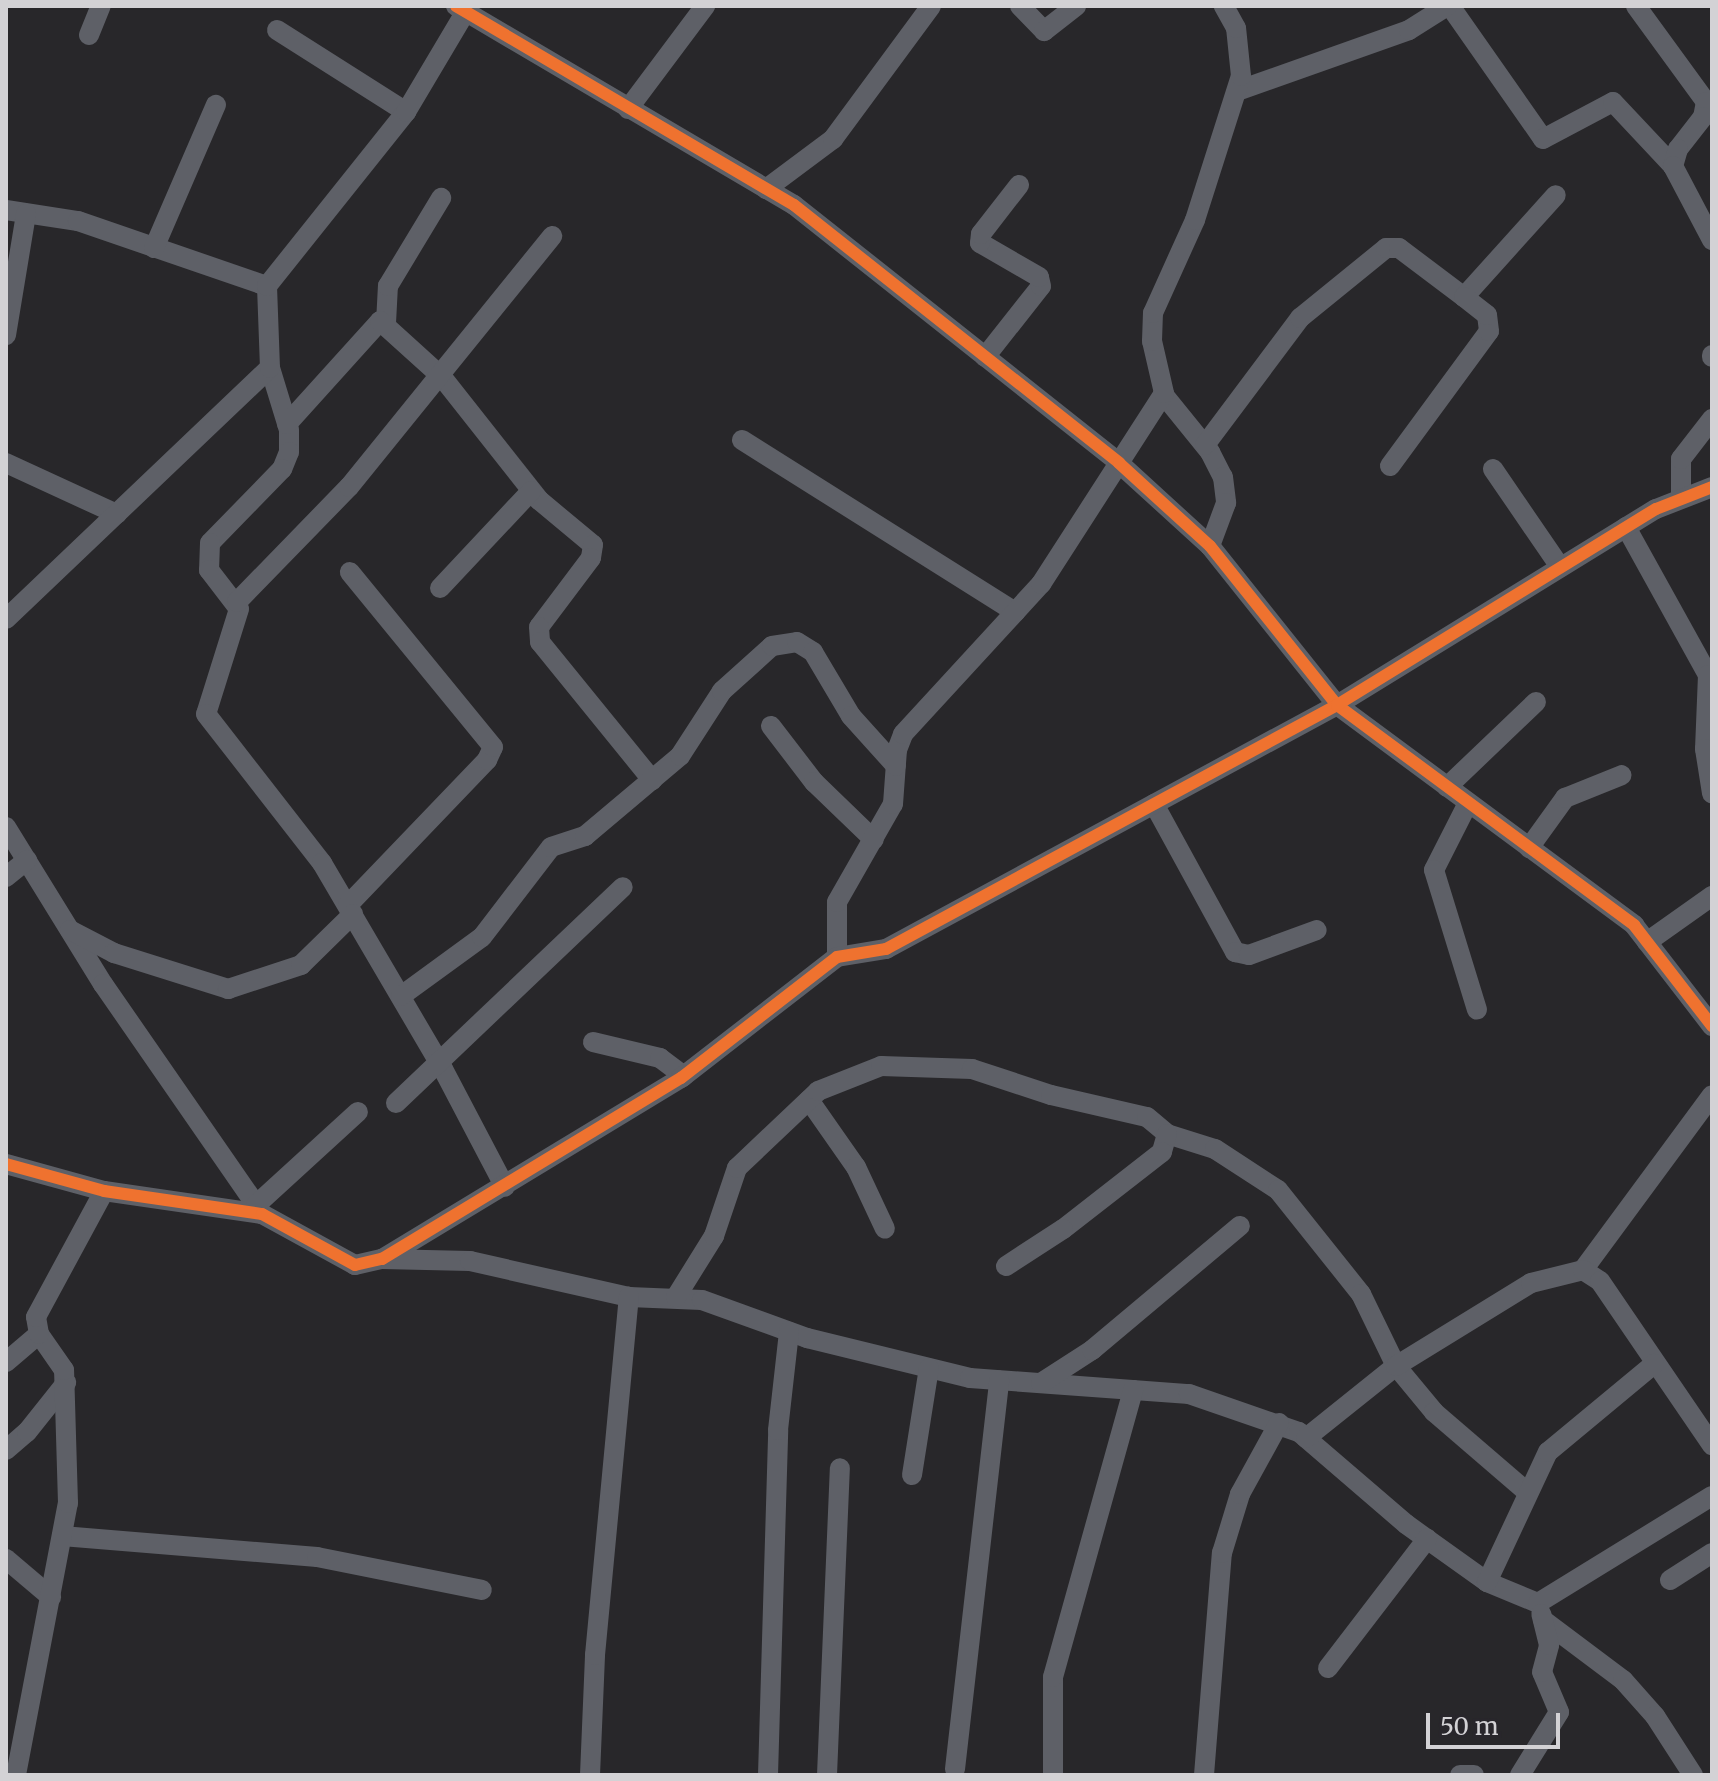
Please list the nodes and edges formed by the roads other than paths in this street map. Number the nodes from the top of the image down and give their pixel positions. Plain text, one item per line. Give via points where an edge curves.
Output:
1 (101, 6) edge
2 (705, 6) edge
3 (931, 6) edge
4 (1020, 6) edge
5 (1076, 6) edge
6 (1224, 6) edge
7 (1449, 6) edge
8 (1636, 6) edge
9 (463, 8) edge
10 (277, 30) dead end
11 (89, 35) dead end
12 (1237, 91) junction
13 (1709, 99) edge
14 (216, 105) dead end
15 (628, 109) junction
16 (406, 112) junction
17 (1673, 166) junction
18 (1019, 185) dead end
19 (766, 189) junction
20 (1556, 195) dead end
21 (441, 198) dead end
22 (16, 212) edge
23 (552, 236) dead end
24 (1712, 240) edge
25 (154, 248) junction
26 (267, 286) junction
27 (1464, 297) junction
28 (386, 323) junction
29 (6, 335) edge
30 (985, 357) junction
31 (270, 368) junction
32 (442, 377) junction
33 (1163, 394) junction
34 (1712, 419) edge
35 (287, 424) junction
36 (742, 440) dead end
37 (1205, 445) junction
38 (6, 463) edge
39 (1119, 463) junction
40 (1390, 466) dead end
41 (1493, 469) dead end
42 (1712, 487) edge
43 (531, 491) junction
44 (1681, 498) junction
45 (117, 514) junction
46 (1626, 527) junction
47 (1210, 546) junction
48 (1560, 567) junction
49 (350, 572) dead end
50 (440, 588) dead end
51 (237, 602) junction
52 (1015, 612) junction
53 (6, 619) edge
54 (1536, 702) dead end
55 (1337, 705) junction
56 (771, 726) dead end
57 (896, 766) junction
58 (1622, 775) dead end
59 (652, 780) junction
60 (1447, 787) junction
61 (1712, 793) edge
62 (1468, 803) junction
63 (1154, 804) junction
64 (6, 827) edge
65 (874, 840) junction
66 (1529, 848) junction
67 (27, 860) junction
68 (6, 877) edge
69 (623, 887) dead end
70 (1712, 896) edge
71 (350, 910) junction
72 (69, 929) junction
73 (1317, 930) dead end
74 (1647, 942) junction
75 (837, 957) junction
76 (401, 996) junction
77 (1477, 1010) dead end
78 (1712, 1026) edge
79 (593, 1042) dead end
80 (441, 1064) junction
81 (684, 1076) junction
82 (1712, 1095) edge
83 (809, 1100) junction
84 (396, 1103) dead end
85 (358, 1112) dead end
86 (1167, 1134) junction
87 (6, 1164) edge
88 (505, 1187) junction
89 (104, 1191) junction
90 (259, 1210) junction
91 (1240, 1226) dead end
92 (885, 1229) dead end
93 (382, 1259) junction
94 (1006, 1266) dead end
95 (1583, 1270) junction
96 (629, 1297) junction
97 (676, 1297) junction
98 (789, 1332) junction
99 (39, 1334) junction
100 (6, 1362) edge
101 (1654, 1364) junction
102 (1396, 1366) junction
103 (929, 1368) junction
104 (999, 1380) junction
105 (66, 1383) junction
106 (1041, 1383) junction
107 (1133, 1390) junction
108 (1279, 1423) junction
109 (1306, 1438) junction
110 (1712, 1445) edge
111 (6, 1450) edge
112 (840, 1468) dead end
113 (912, 1475) dead end
114 (1527, 1492) junction
115 (1712, 1496) edge
116 (62, 1536) junction
117 (1427, 1539) junction
118 (1712, 1553) edge
119 (6, 1559) edge
120 (1670, 1580) dead end
121 (1487, 1582) junction
122 (482, 1590) dead end
123 (51, 1597) junction
124 (1540, 1611) junction
125 (1328, 1668) dead end
126 (955, 1769) dead end
127 (16, 1775) edge
128 (590, 1775) edge
129 (768, 1775) edge
130 (827, 1775) edge
131 (1053, 1775) edge
132 (1204, 1775) edge
133 (1460, 1775) edge
134 (1474, 1775) edge
135 (1520, 1775) edge
136 (1693, 1775) edge

1 - 11 street
2 - 15 street
3 - 19 street via 833,139
4 - 5 street via 1044,31
6 - 12 street via 1236,28 1241,76
7 - 12 street via 1409,30
7 - 17 street via 1543,139 1613,102
8 - 13 street
9 - 15 street
9 - 16 street
10 - 16 street
12 - 33 street via 1195,220 1153,313 1152,341
13 - 17 street
14 - 25 street
15 - 19 street
16 - 26 street
17 - 24 street
18 - 30 street via 981,234 980,243 1039,277 1041,286
19 - 30 street via 794,205
20 - 27 street
21 - 28 street via 388,286
22 - 25 street via 78,221
22 - 29 street
23 - 32 street
25 - 26 street
26 - 31 street
27 - 37 street via 1399,248 1386,248 1300,318
27 - 40 street via 1487,315 1489,331
28 - 32 street
28 - 35 street via 380,321
30 - 39 street
31 - 35 street
31 - 45 street
32 - 43 street
32 - 51 street via 349,487
33 - 37 street
33 - 39 street
34 - 44 street via 1681,459
35 - 51 street via 289,452 282,469 210,543 209,570
36 - 52 street
37 - 47 street via 1223,477 1226,503
38 - 45 street
39 - 47 street
39 - 52 street via 1041,584
41 - 48 street
42 - 44 street
43 - 50 street
43 - 59 street via 588,539 594,551 539,627 541,647
44 - 46 street
45 - 53 street
46 - 48 street
46 - 61 street via 1708,675 1705,749
47 - 55 street
48 - 55 street
49 - 71 street via 493,747 487,760
51 - 71 street via 239,620 208,696 206,714 322,863
52 - 57 street via 903,734
54 - 60 street
55 - 60 street
55 - 63 street
56 - 65 street via 814,782
57 - 59 street via 851,716 813,652 788,641 772,646 738,674 714,703 691,745
57 - 65 street via 893,804
58 - 66 street via 1565,798
59 - 76 street via 585,836 551,847 482,937
60 - 62 street
62 - 66 street
62 - 77 street via 1434,870
63 - 73 street via 1235,952 1249,955
63 - 75 street via 886,949
64 - 67 street
65 - 75 street via 837,902
66 - 74 street via 1634,925
67 - 68 street
67 - 72 street
69 - 80 street
70 - 74 street
71 - 72 street via 301,965 228,989 114,953
71 - 76 street
72 - 90 street
74 - 78 street
75 - 81 street
76 - 80 street
79 - 81 street via 660,1058
80 - 84 street
80 - 88 street
81 - 88 street
82 - 95 street
83 - 86 street via 862,1070 943,1064 1147,1117
83 - 92 street via 872,1194
83 - 97 street via 737,1168 714,1236
85 - 90 street
86 - 94 street via 1162,1152
86 - 102 street via 1215,1149 1278,1190 1361,1294
87 - 89 street
88 - 93 street
89 - 90 street
89 - 99 street via 41,1304 36,1317
90 - 93 street via 355,1265
91 - 106 street via 1092,1350
93 - 96 street via 470,1261
95 - 101 street via 1600,1281
95 - 102 street via 1531,1283
96 - 97 street
96 - 128 street via 595,1655
97 - 98 street via 702,1300
98 - 103 street
98 - 129 street via 778,1430
99 - 100 street
99 - 105 street via 62,1362
101 - 110 street
101 - 114 street via 1559,1440
102 - 109 street
102 - 114 street via 1434,1412
103 - 104 street
103 - 113 street
104 - 106 street
104 - 126 street
105 - 111 street
105 - 116 street via 68,1503
106 - 107 street
107 - 108 street via 1189,1394
107 - 131 street via 1053,1677
108 - 109 street
108 - 132 street via 1240,1494 1222,1553
109 - 117 street
112 - 130 street
114 - 121 street
115 - 124 street
116 - 122 street via 317,1557
116 - 123 street
117 - 121 street
117 - 125 street
118 - 120 street
119 - 123 street
121 - 124 street
123 - 127 street
124 - 135 street via 1549,1645 1542,1672 1558,1719
124 - 136 street via 1623,1680 1655,1716
133 - 134 street

